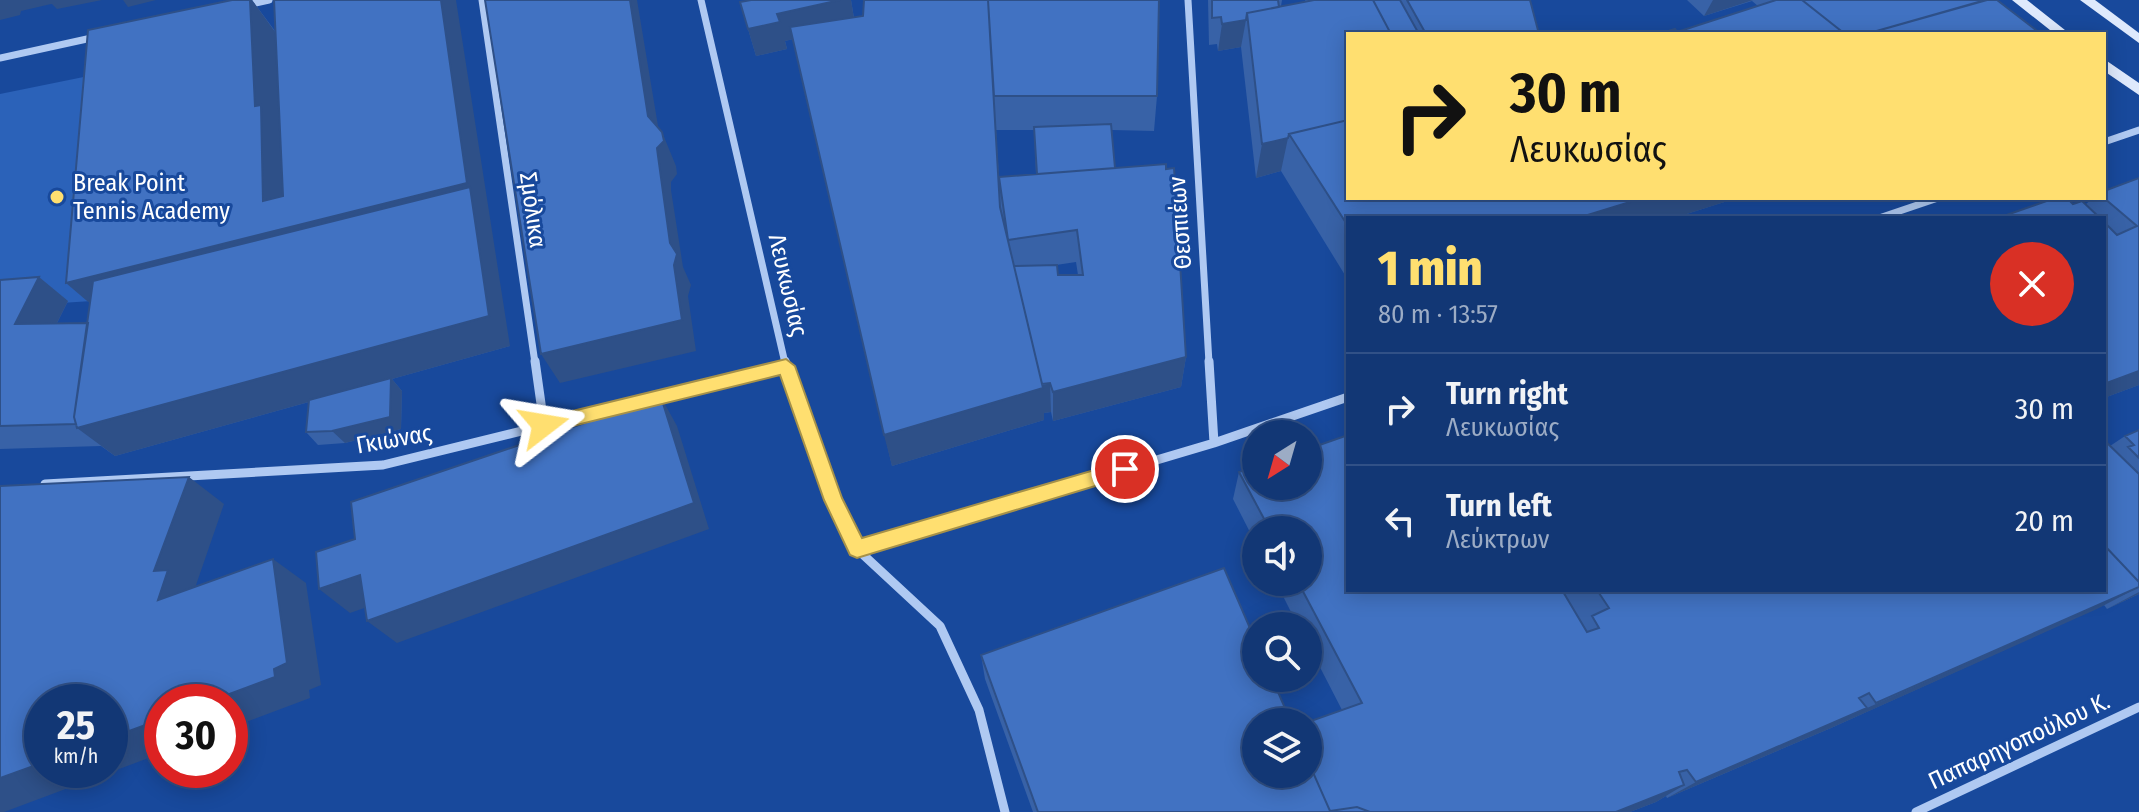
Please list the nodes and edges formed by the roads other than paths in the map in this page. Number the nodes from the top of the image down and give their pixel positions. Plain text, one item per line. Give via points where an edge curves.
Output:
1 (269, 0) edge
2 (482, 0) edge
3 (701, 0) edge
4 (1188, 0) edge
5 (2018, 0) edge
6 (2086, 0) edge
7 (233, 8) edge
8 (2061, 32) edge
9 (109, 35) edge
10 (2139, 39) edge
11 (0, 58) edge
12 (2106, 65) edge
13 (2139, 90) edge
14 (2139, 130) edge
15 (2106, 141) edge
16 (1932, 200) edge
17 (1885, 216) edge
18 (786, 366) junction
19 (1346, 398) edge
20 (544, 425) junction
21 (1214, 443) junction
22 (31, 485) edge
23 (857, 549) junction
24 (2139, 707) edge
25 (1005, 812) edge
26 (1916, 812) edge

1 - 7 street
2 - 20 street, Σμόλικα
3 - 18 street, Λευκωσίας
4 - 21 street, Θεσπιέων
5 - 8 main road
6 - 10 main road
9 - 11 street
12 - 13 main road
14 - 15 street
16 - 17 street
18 - 20 street, Γκιώνας
18 - 23 street, Λευκωσίας via 833,500
19 - 21 street
20 - 22 street, Γκιώνας via 383,465
21 - 23 street
23 - 25 street, Λευκωσίας via 940,626 979,710
24 - 26 street, Παπαρηγοπούλου Κ.

